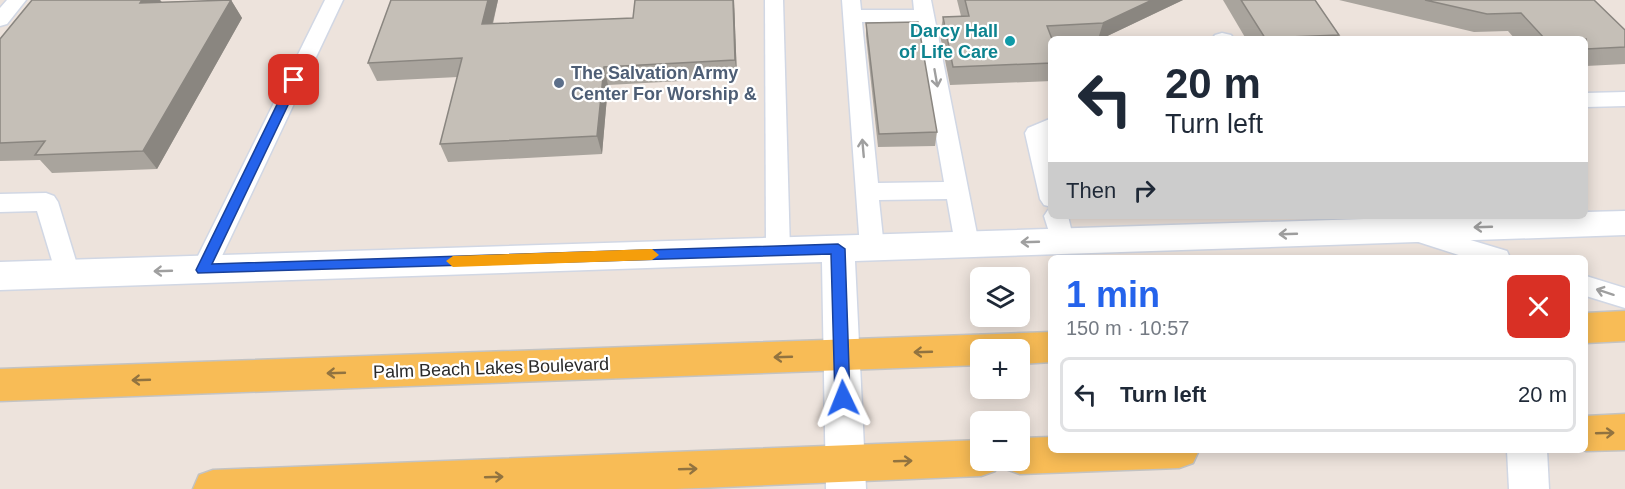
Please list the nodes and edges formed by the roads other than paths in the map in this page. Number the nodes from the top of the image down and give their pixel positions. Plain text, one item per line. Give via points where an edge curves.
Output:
1 (17, 0) edge
2 (334, 0) edge
3 (774, 0) edge
4 (852, 8) edge
5 (923, 8) edge
6 (0, 20) edge
7 (1625, 99) edge
8 (1588, 100) edge
9 (1048, 127) edge
10 (1048, 182) edge
11 (957, 190) junction
12 (867, 192) junction
13 (0, 203) edge
14 (1625, 223) edge
15 (1059, 229) edge
16 (1408, 230) junction
17 (967, 244) junction
18 (872, 248) junction
19 (838, 249) junction
20 (778, 251) junction
21 (1488, 255) edge
22 (202, 270) junction
23 (68, 274) junction
24 (0, 276) edge
25 (1588, 287) edge
26 (1625, 298) edge
27 (1625, 326) edge
28 (1588, 328) edge
29 (1048, 347) edge
30 (1030, 348) edge
31 (970, 350) edge
32 (841, 355) junction
33 (0, 385) edge
34 (1625, 432) edge
35 (1588, 433) edge
36 (1100, 453) edge
37 (1527, 453) edge
38 (1030, 456) edge
39 (970, 459) edge
40 (845, 476) edge
41 (213, 489) edge
42 (1529, 489) edge

1 - 6 lane
2 - 22 lane
3 - 20 lane
4 - 5 lane
12 -> 4 lane
5 -> 11 lane
7 - 8 lane
9 - 10 lane via 1036,133
11 - 12 lane
11 - 17 lane
12 - 18 lane
13 - 23 lane via 46,202
14 -> 16 street
16 -> 15 street
15 -> 17 street
16 - 21 lane
17 - 18 street
18 - 19 street
19 - 20 street
19 - 32 street
20 - 22 street
22 -> 23 street
23 - 24 street
26 -> 25 lane
27 - 28 main road
29 - 30 main road
31 -> 32 main road, Palm Beach Lakes Boulevard
32 -> 33 main road, Palm Beach Lakes Boulevard
32 - 40 street
35 -> 34 main road
36 - 38 main road
37 - 42 street
40 -> 39 main road
41 -> 40 main road

